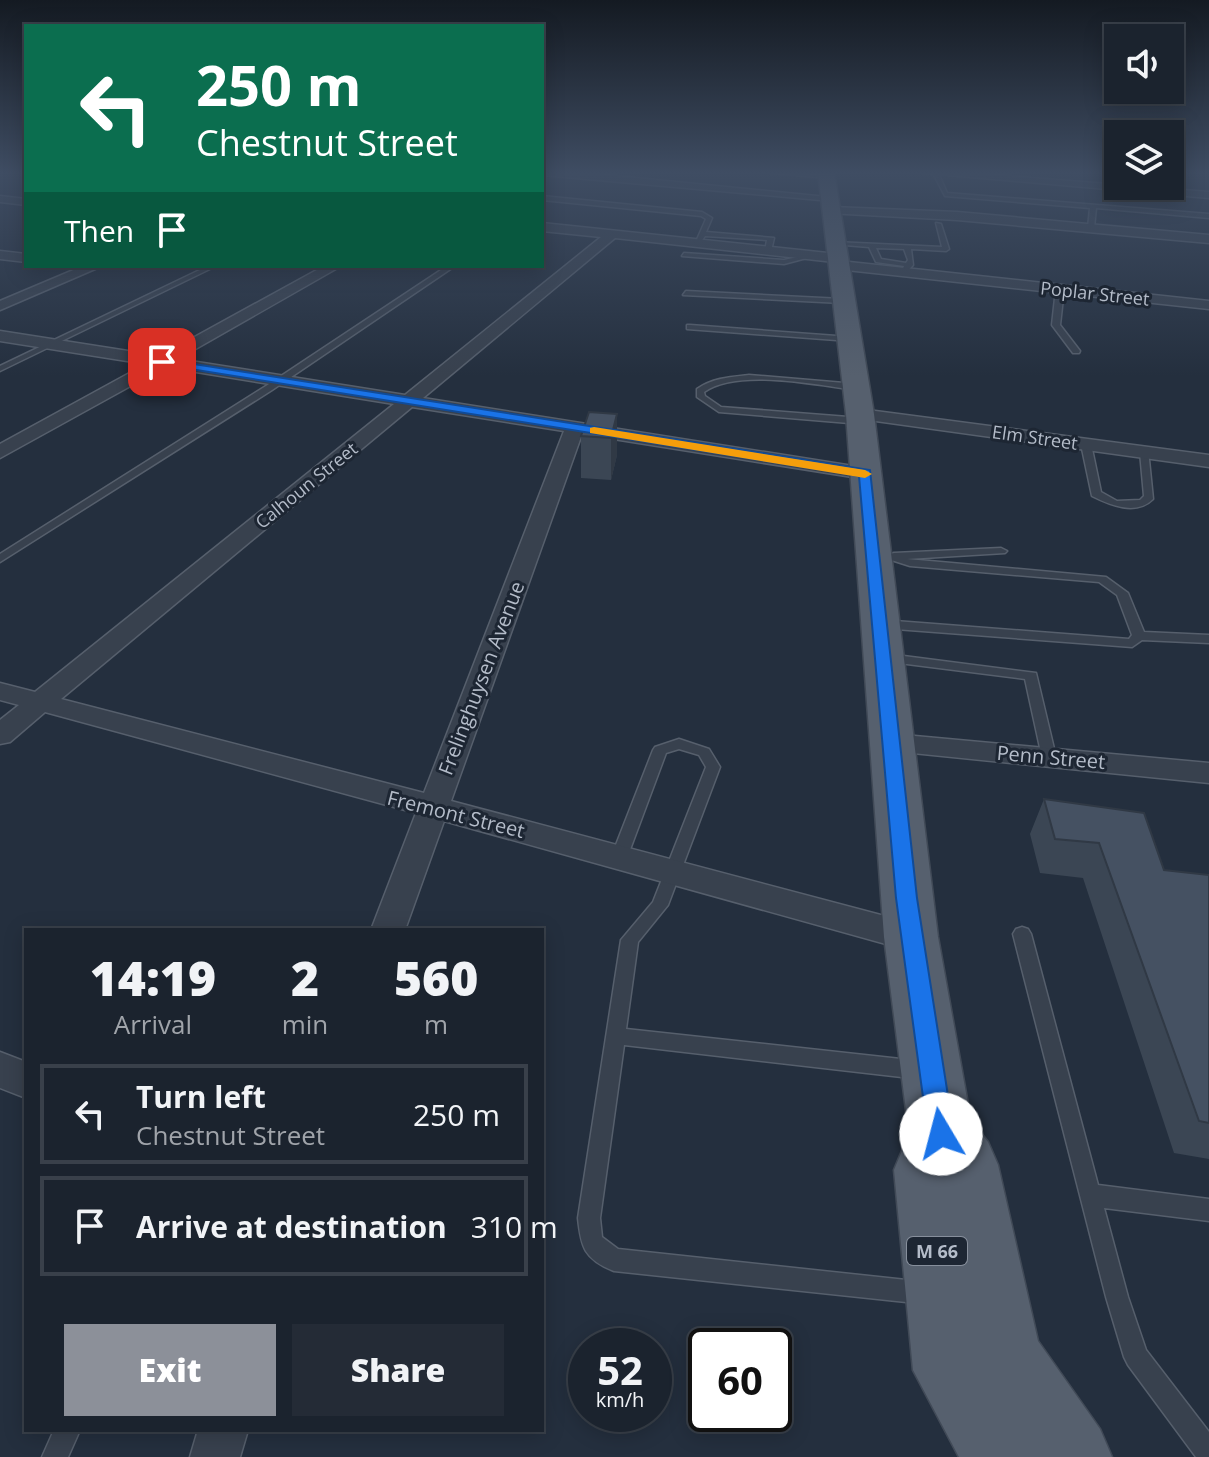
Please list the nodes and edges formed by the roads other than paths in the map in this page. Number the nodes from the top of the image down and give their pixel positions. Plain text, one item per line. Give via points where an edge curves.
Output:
1 (605, 240) edge
2 (698, 240) joint
3 (835, 240) edge
4 (943, 240) edge
5 (872, 246) junction
6 (907, 247) junction
7 (0, 255) edge
8 (811, 256) junction
9 (837, 256) junction
10 (24, 258) edge
11 (87, 268) edge
12 (209, 268) edge
13 (330, 268) edge
14 (449, 268) edge
15 (907, 269) junction
16 (1060, 289) junction
17 (686, 293) dead end
18 (842, 301) junction
19 (1209, 305) edge
20 (0, 306) edge
21 (690, 327) dead end
22 (0, 336) edge
23 (850, 339) junction
24 (51, 344) junction
25 (1076, 351) dead end
26 (162, 362) junction
27 (0, 369) edge
28 (281, 380) junction
29 (409, 401) junction
30 (859, 407) junction
31 (575, 427) junction
32 (1086, 444) junction
33 (0, 452) edge
34 (1145, 452) junction
35 (1209, 461) edge
36 (865, 473) junction
37 (1001, 551) dead end
38 (881, 556) junction
39 (0, 559) edge
40 (1139, 636) junction
41 (1209, 639) edge
42 (883, 641) junction
43 (0, 691) edge
44 (41, 703) junction
45 (0, 735) edge
46 (893, 743) junction
47 (1049, 757) junction
48 (1209, 773) edge
49 (433, 808) junction
50 (620, 855) junction
51 (676, 871) junction
52 (389, 928) edge
53 (1022, 934) dead end
54 (911, 937) junction
55 (616, 1036) junction
56 (0, 1070) edge
57 (24, 1079) edge
58 (936, 1103) junction
59 (1090, 1195) junction
60 (1209, 1210) edge
61 (942, 1293) junction
62 (66, 1432) edge
63 (222, 1432) edge
64 (1209, 1453) edge
65 (55, 1457) edge
66 (215, 1457) edge
67 (1004, 1457) edge
68 (1072, 1457) edge

1 - 29 street, Calhoun Street
2 - 8 street, Poplar Street
2 - 8 lane via 684,255 784,262
3 - 9 main road, M 66
4 - 6 lane via 946,249
5 - 6 lane
5 - 9 lane
5 - 15 lane via 880,262
6 - 15 lane
7 - 10 street
8 - 9 street, Poplar Street
9 - 15 street, Poplar Street
9 - 18 main road, M 66
11 - 20 street
12 - 24 lane
13 - 26 street
14 - 28 lane
15 - 16 street, Poplar Street
16 - 19 street, Poplar Street
16 - 25 lane via 1056,325
17 - 18 lane
18 - 23 main road, M 66
21 - 23 lane
22 - 24 street
23 - 30 main road, M 66
24 - 26 street
24 - 27 lane
26 - 28 street
26 - 33 street
28 - 29 street
28 - 39 lane
29 - 31 street
29 - 44 street, Calhoun Street
30 - 30 lane via 739,378 707,384 700,391 719,409
30 - 32 street, Elm Street
30 - 36 main road, M 66
31 - 36 street
31 - 49 street, Frelinghuysen Avenue
32 - 34 street, Elm Street
32 - 34 lane via 1096,494 1115,504 1143,503 1149,497
34 - 35 street, Elm Street
36 - 38 main road, M 66
37 - 38 lane
38 - 40 lane via 1102,579 1122,593
38 - 42 main road, M 66
40 - 41 lane
40 - 42 lane via 1132,643
42 - 46 main road, M 66
42 - 47 lane via 1031,676
43 - 44 street, Fremont Street
44 - 45 street, Calhoun Street
44 - 49 street, Fremont Street
46 - 47 street, Penn Street
46 - 54 main road, M 66
47 - 48 street, Penn Street
49 - 50 street, Fremont Street
49 - 52 street, Frelinghuysen Avenue
50 - 51 street, Fremont Street
50 - 51 lane via 660,750 679,744 704,752 713,767
51 - 54 street, Fremont Street
51 - 55 lane via 657,912 630,940
53 - 59 lane
54 - 58 main road, M 66
55 - 58 lane
55 - 61 lane via 589,1218 598,1252 614,1260 906,1294
56 - 57 street
58 - 61 main road, M 66 via 927,1170
58 - 68 main road, M 66 via 965,1165 1004,1357
59 - 60 lane
59 - 64 lane via 1136,1357
61 - 67 main road, M 66 via 951,1370
62 - 65 lane
63 - 66 street

